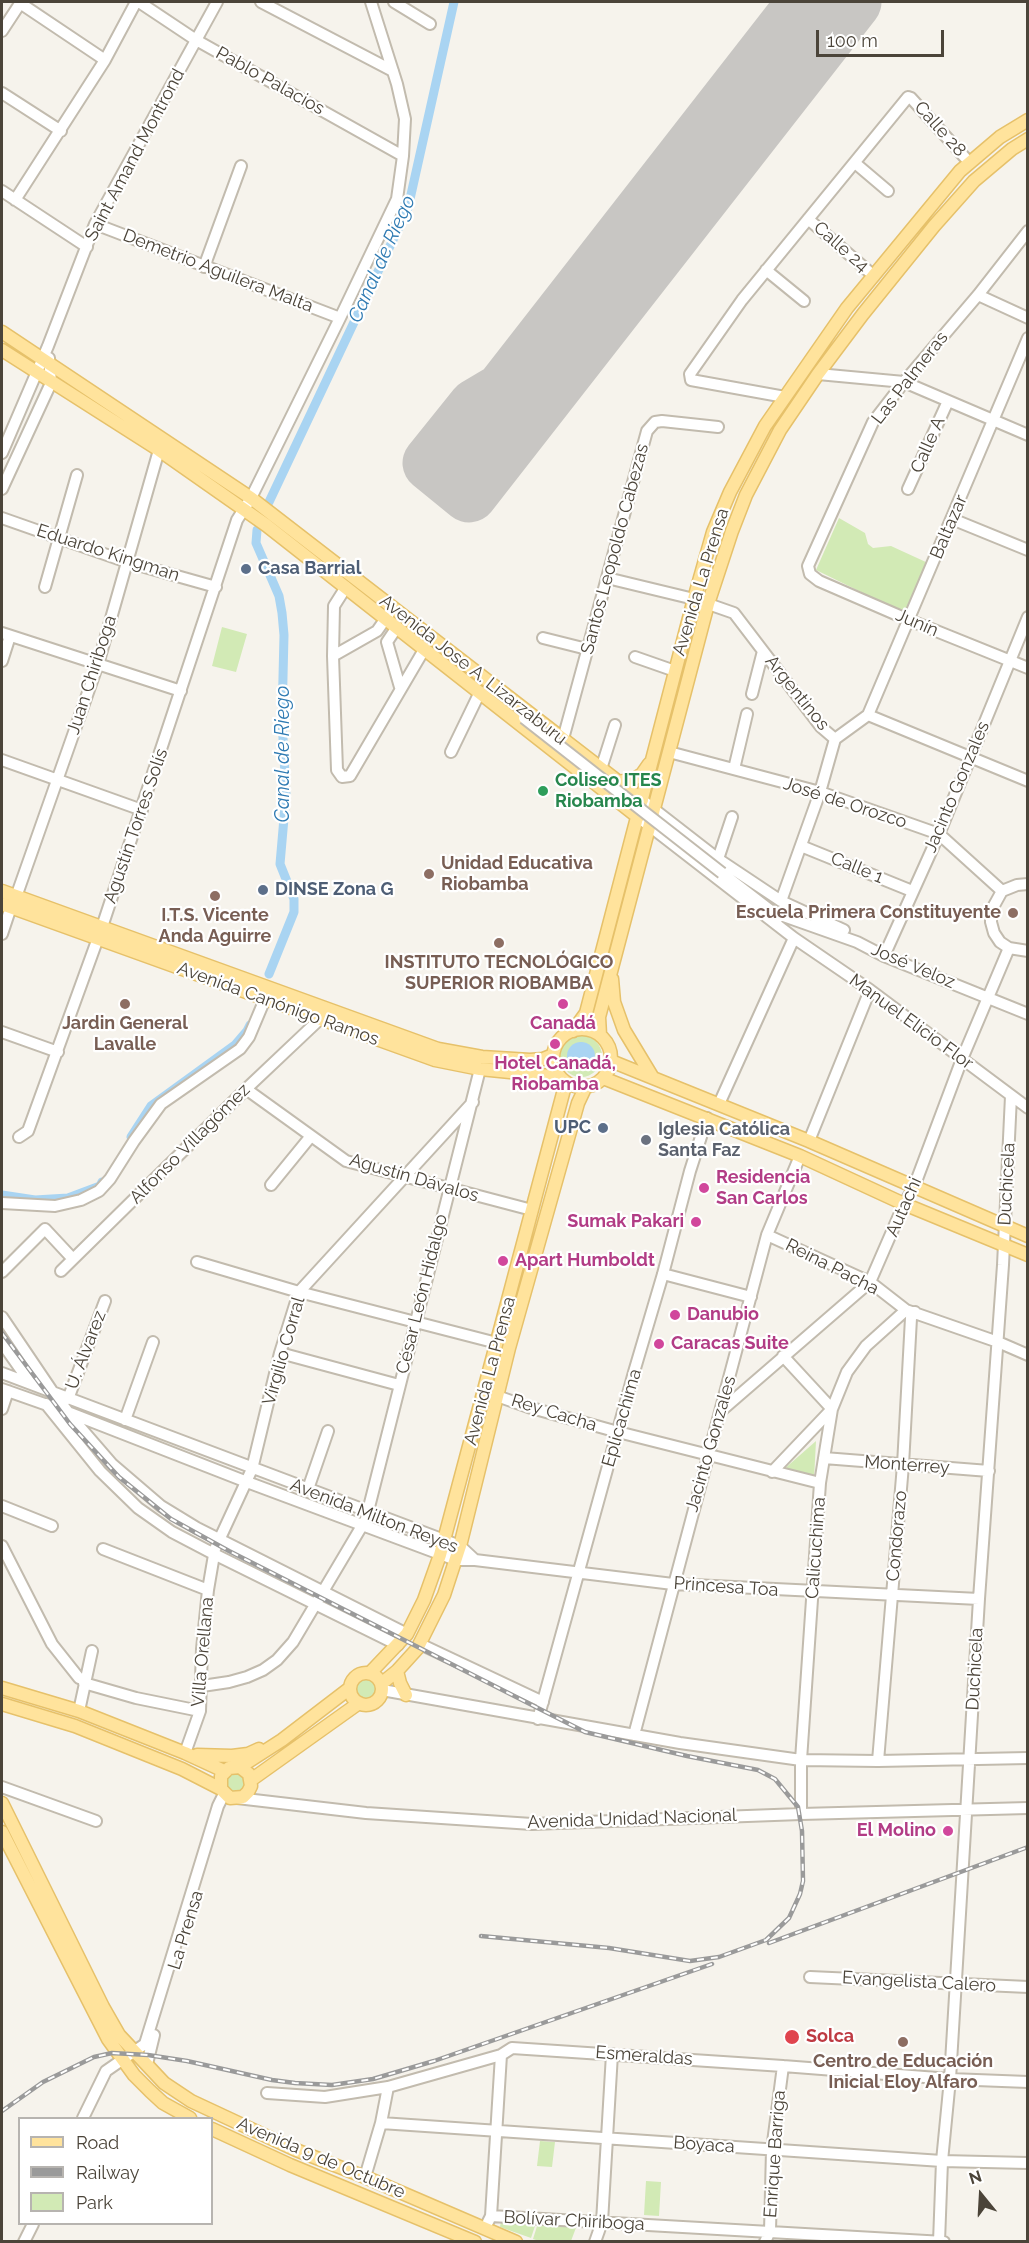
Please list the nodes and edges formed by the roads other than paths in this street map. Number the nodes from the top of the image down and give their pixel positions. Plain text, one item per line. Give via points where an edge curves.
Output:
1 (21, 2) edge
2 (138, 2) edge
3 (217, 2) edge
4 (261, 2) edge
5 (371, 2) edge
6 (394, 2) edge
7 (430, 24) dead end
8 (2, 31) edge
9 (196, 40) junction
10 (105, 60) junction
11 (393, 71) junction
12 (2, 93) edge
13 (1028, 120) edge
14 (61, 131) junction
15 (1028, 139) edge
16 (404, 156) junction
17 (969, 162) junction
18 (855, 163) junction
19 (241, 166) dead end
20 (2, 191) edge
21 (888, 191) dead end
22 (15, 200) junction
23 (808, 219) junction
24 (95, 224) junction
25 (1028, 231) edge
26 (87, 247) junction
27 (204, 267) junction
28 (766, 270) junction
29 (874, 276) junction
30 (978, 295) junction
31 (804, 301) dead end
32 (340, 318) junction
33 (1028, 318) edge
34 (2, 332) edge
35 (1028, 338) edge
36 (2, 350) edge
37 (46, 361) junction
38 (36, 373) junction
39 (818, 374) junction
40 (904, 382) junction
41 (51, 383) junction
42 (785, 397) junction
43 (948, 401) junction
44 (994, 421) junction
45 (718, 428) dead end
46 (1028, 435) edge
47 (159, 450) junction
48 (2, 453) edge
49 (77, 475) dead end
50 (2, 489) edge
51 (908, 489) dead end
52 (250, 498) junction
53 (243, 508) junction
54 (2, 518) edge
55 (952, 519) junction
56 (59, 539) junction
57 (1028, 550) edge
58 (127, 562) junction
59 (810, 574) joint
60 (607, 578) junction
61 (45, 587) dead end
62 (216, 587) junction
63 (346, 587) junction
64 (694, 599) junction
65 (708, 604) junction
66 (389, 613) junction
67 (1028, 617) edge
68 (909, 620) junction
69 (397, 627) junction
70 (6, 635) edge
71 (543, 638) dead end
72 (424, 648) junction
73 (587, 649) junction
74 (763, 651) junction
75 (333, 656) junction
76 (635, 657) dead end
77 (2, 661) edge
78 (1010, 661) junction
79 (98, 664) junction
80 (1028, 668) edge
81 (675, 671) junction
82 (400, 687) junction
83 (181, 691) junction
84 (489, 693) junction
85 (753, 694) dead end
86 (747, 714) dead end
87 (868, 715) junction
88 (615, 724) dead end
89 (835, 738) junction
90 (563, 739) junction
91 (451, 752) dead end
92 (669, 752) junction
93 (970, 757) junction
94 (653, 758) junction
95 (2, 760) edge
96 (601, 769) junction
97 (734, 769) junction
98 (57, 779) junction
99 (1028, 781) edge
100 (618, 782) junction
101 (820, 792) junction
102 (642, 800) junction
103 (142, 810) junction
104 (654, 810) junction
105 (638, 817) junction
106 (732, 817) dead end
107 (649, 827) junction
108 (939, 834) junction
109 (801, 846) junction
110 (718, 859) junction
111 (1028, 884) edge
112 (2, 891) edge
113 (912, 891) junction
114 (1002, 891) junction
115 (781, 901) junction
116 (9, 903) edge
117 (775, 913) junction
118 (100, 933) junction
119 (2, 934) edge
120 (794, 938) junction
121 (858, 942) junction
122 (1009, 948) junction
123 (1028, 951) edge
124 (885, 956) junction
125 (611, 973) junction
126 (852, 980) junction
127 (870, 990) junction
128 (988, 997) junction
129 (265, 999) junction
130 (1028, 1014) edge
131 (320, 1019) junction
132 (573, 1030) junction
133 (2, 1032) edge
134 (600, 1035) junction
135 (58, 1052) junction
136 (553, 1055) junction
137 (962, 1059) junction
138 (611, 1060) junction
139 (480, 1069) junction
140 (603, 1078) junction
141 (563, 1079) junction
142 (654, 1079) junction
143 (586, 1086) junction
144 (246, 1089) junction
145 (1011, 1096) junction
146 (472, 1102) junction
147 (719, 1104) junction
148 (1028, 1108) edge
149 (707, 1118) junction
150 (311, 1136) junction
151 (19, 1137) dead end
152 (809, 1141) junction
153 (800, 1156) junction
154 (404, 1177) junction
155 (271, 1185) dead end
156 (914, 1187) junction
157 (448, 1188) junction
158 (2, 1203) edge
159 (904, 1204) junction
160 (532, 1210) junction
161 (1005, 1226) junction
162 (767, 1235) junction
163 (1028, 1236) edge
164 (1004, 1245) junction
165 (1028, 1255) edge
166 (73, 1259) junction
167 (197, 1262) dead end
168 (61, 1271) dead end
169 (2, 1272) edge
170 (663, 1274) junction
171 (870, 1282) junction
172 (298, 1292) junction
173 (751, 1297) junction
174 (105, 1301) dead end
175 (910, 1311) junction
176 (2, 1317) edge
177 (415, 1321) junction
178 (153, 1342) dead end
179 (998, 1342) junction
180 (2, 1343) edge
181 (497, 1343) junction
182 (280, 1353) junction
183 (1028, 1355) edge
184 (783, 1356) junction
185 (2, 1373) edge
186 (399, 1385) junction
187 (32, 1386) junction
188 (5, 1390) edge
189 (54, 1394) junction
190 (497, 1396) junction
191 (68, 1399) junction
192 (46, 1405) junction
193 (2, 1409) edge
194 (832, 1409) junction
195 (722, 1410) junction
196 (70, 1413) junction
197 (125, 1420) junction
198 (328, 1431) dead end
199 (618, 1432) junction
200 (708, 1454) junction
201 (824, 1458) junction
202 (903, 1465) junction
203 (252, 1469) junction
204 (989, 1471) junction
205 (772, 1472) junction
206 (247, 1482) junction
207 (820, 1483) junction
208 (308, 1489) junction
209 (2, 1506) edge
210 (365, 1519) junction
211 (52, 1526) dead end
212 (445, 1540) junction
213 (2, 1546) edge
214 (460, 1546) junction
215 (216, 1548) junction
216 (103, 1549) dead end
217 (440, 1555) junction
218 (456, 1560) junction
219 (475, 1560) junction
220 (579, 1572) junction
221 (673, 1584) junction
222 (208, 1590) junction
223 (322, 1591) junction
224 (812, 1592) junction
225 (893, 1595) junction
226 (979, 1599) junction
227 (315, 1605) junction
228 (407, 1634) junction
229 (420, 1644) junction
230 (398, 1645) junction
231 (92, 1651) dead end
232 (397, 1671) junction
233 (370, 1673) junction
234 (84, 1681) junction
235 (202, 1686) junction
236 (382, 1687) junction
237 (2, 1688) edge
238 (350, 1688) junction
239 (406, 1695) junction
240 (543, 1702) junction
241 (359, 1703) junction
242 (5, 1707) edge
243 (79, 1711) junction
244 (200, 1711) junction
245 (538, 1719) junction
246 (634, 1735) junction
247 (282, 1740) junction
248 (185, 1753) junction
249 (1028, 1758) edge
250 (970, 1759) junction
251 (801, 1760) junction
252 (878, 1761) junction
253 (240, 1767) junction
254 (224, 1771) junction
255 (251, 1780) junction
256 (2, 1787) edge
257 (228, 1795) junction
258 (2, 1803) edge
259 (1028, 1808) edge
260 (966, 1810) junction
261 (801, 1814) junction
262 (96, 1821) dead end
263 (2, 1832) edge
264 (810, 1977) dead end
265 (955, 1984) junction
266 (1028, 1987) edge
267 (134, 2052) junction
268 (612, 2054) junction
269 (501, 2055) junction
270 (123, 2060) junction
271 (147, 2064) junction
272 (783, 2066) junction
273 (950, 2079) junction
274 (1028, 2082) edge
275 (388, 2087) junction
276 (267, 2093) dead end
277 (83, 2117) edge
278 (188, 2117) edge
279 (381, 2123) junction
280 (213, 2129) edge
281 (496, 2131) junction
282 (607, 2139) junction
283 (772, 2150) junction
284 (942, 2162) junction
285 (1028, 2163) edge
286 (365, 2177) junction
287 (491, 2216) junction
288 (602, 2222) junction
289 (32, 2225) edge
290 (486, 2228) junction
291 (768, 2236) edge
292 (24, 2241) edge
293 (475, 2241) edge
294 (516, 2241) edge
295 (595, 2241) edge
296 (941, 2241) edge

1 - 8 street
1 - 10 street
2 - 9 street, Pablo Palacios
2 - 10 street
3 - 9 street, Saint Amand Montrond
4 - 11 street
5 - 11 street, Agustín Torres Solís
6 - 7 street
9 - 16 street, Pablo Palacios
9 - 24 street, Saint Amand Montrond
10 - 14 street
11 - 16 street, Agustín Torres Solís via 405,119
12 - 14 street
13 - 17 main road, Avenida La Prensa
14 - 22 street
15 - 39 main road, Avenida La Prensa via 974,181 862,314
16 - 32 street, Agustín Torres Solís via 397,199
17 - 18 street, Calle 28 via 910,97
17 - 29 main road, Avenida La Prensa
18 - 21 street
18 - 23 street
19 - 27 street
20 - 22 street
22 - 26 street
23 - 28 street
23 - 29 street, Calle 24
24 - 26 street, Saint Amand Montrond
24 - 27 street, Demetrio Aguilera Malta
25 - 30 street, Las Palmeras
26 - 37 street, Saint Amand Montrond via 48,346
27 - 32 street, Demetrio Aguilera Malta
28 - 31 street
28 - 42 street via 690,374 691,380
29 - 42 main road, Avenida La Prensa
30 - 33 street
30 - 40 street, Las Palmeras
32 - 52 street, Agustín Torres Solís
34 - 37 main road, Avenida Jose A. Lizarzaburu
35 - 44 street, Baltazar
36 - 38 main road, Avenida Jose A. Lizarzaburu
37 - 38 street
37 - 41 street, Saint Amand Montrond
37 - 52 main road, Avenida Jose A. Lizarzaburu
38 - 41 main road, Avenida Jose A. Lizarzaburu
38 - 48 street
39 - 40 street
39 - 65 main road, Avenida La Prensa via 780,430 746,495
40 - 43 street
40 - 59 street, Las Palmeras via 873,422 808,566
41 - 47 main road, Avenida Jose A. Lizarzaburu
41 - 50 street
42 - 64 main road, Avenida La Prensa via 729,492
43 - 44 street
43 - 51 street, Calle A
44 - 46 street
44 - 55 street, Baltazar
45 - 60 street, Santos Leopoldo Cabezas via 662,421 655,422 647,431
47 - 53 main road, Avenida Jose A. Lizarzaburu
47 - 58 street, Juan Chiriboga
49 - 56 street
52 - 53 street, Agustín Torres Solís
52 - 66 main road, Avenida Jose A. Lizarzaburu
53 - 62 street, Agustín Torres Solís
53 - 63 main road, Avenida Jose A. Lizarzaburu
54 - 56 street, Eduardo Kingman
55 - 57 street
55 - 68 street, Baltazar
56 - 58 street, Eduardo Kingman
56 - 61 street
58 - 62 street, Eduardo Kingman
58 - 79 street, Juan Chiriboga
59 - 68 street, Junín
60 - 64 street
60 - 73 street, Santos Leopoldo Cabezas
62 - 83 street, Agustín Torres Solís
63 - 66 main road, Avenida Jose A. Lizarzaburu
63 - 75 street via 334,606
64 - 65 street, Argentinos
64 - 81 main road, Avenida La Prensa
65 - 74 street, Argentinos via 734,613
65 - 92 main road, Avenida La Prensa
66 - 69 main road, Avenida Jose A. Lizarzaburu
66 - 75 street via 377,631
66 - 84 main road, Avenida Jose A. Lizarzaburu
67 - 78 street, Jacinto Gonzales
68 - 78 street, Junín
68 - 87 street, Baltazar
69 - 72 main road, Avenida Jose A. Lizarzaburu
69 - 82 street via 387,642
70 - 77 street
70 - 79 street
71 - 73 street
72 - 82 street
72 - 84 main road, Avenida Jose A. Lizarzaburu
73 - 90 street, Santos Leopoldo Cabezas
74 - 85 street
74 - 89 street, Argentinos via 820,727
75 - 82 street via 337,770 342,777 350,776
76 - 81 street
78 - 80 street, Junín
78 - 93 street, Jacinto Gonzales
79 - 83 street
79 - 98 street, Juan Chiriboga
81 - 94 main road, Avenida La Prensa
83 - 103 street, Agustín Torres Solís
84 - 90 main road, Avenida Jose A. Lizarzaburu
84 - 91 street
84 - 105 main road, Avenida Jose A. Lizarzaburu
84 - 117 street, bridge
86 - 97 street
87 - 89 street, Argentinos
87 - 93 street
88 - 96 street
89 - 101 street
90 - 96 main road, Avenida Jose A. Lizarzaburu
92 - 97 street, José de Orozco
92 - 104 main road, Avenida La Prensa
93 - 99 street
93 - 108 street, Jacinto Gonzales
94 - 100 main road via 642,774
94 - 102 main road, Avenida La Prensa
95 - 98 street
96 - 100 main road, Avenida Jose A. Lizarzaburu
97 - 101 street, José de Orozco
98 - 103 street
98 - 116 street, Juan Chiriboga
100 - 102 main road, Avenida Jose A. Lizarzaburu
101 - 108 street, José de Orozco
101 - 109 street
102 - 104 street, Avenida Jose A. Lizarzaburu
102 - 105 main road, Avenida La Prensa
103 - 118 street, Agustín Torres Solís
104 - 107 main road, Avenida La Prensa
104 - 110 street, Avenida Jose A. Lizarzaburu
105 - 107 street, Avenida Jose A. Lizarzaburu
105 - 132 main road, Avenida La Prensa via 586,1014
106 - 110 street
107 - 120 street, Avenida Jose A. Lizarzaburu
107 - 125 main road, Avenida La Prensa
108 - 113 street, Jacinto Gonzales
108 - 114 street, José de Orozco
109 - 113 street, Calle 1
109 - 115 street
110 - 115 street, Avenida Jose A. Lizarzaburu
111 - 114 street
112 - 116 main road, Avenida Canónigo Ramos
113 - 124 street, Jacinto Gonzales
114 - 122 street via 991,911 991,922 1000,942
115 - 121 street, Avenida Jose A. Lizarzaburu via 850,933
116 - 118 main road, Avenida Canónigo Ramos
116 - 119 street, Juan Chiriboga
117 - 121 street, José Veloz
117 - 126 street
118 - 129 main road, Avenida Canónigo Ramos
118 - 135 street, Agustín Torres Solís
118 - 136 main road, Avenida Canónigo Ramos via 438,1049 530,1060
120 - 126 street, Manuel Elicio Flor
120 - 147 street
121 - 124 street, José Veloz
122 - 123 street
122 - 128 street, Autachi
124 - 128 street, José Veloz
125 - 134 main road, Avenida La Prensa via 599,1017
125 - 142 main road via 614,1002 624,1030
126 - 127 street, Manuel Elicio Flor
127 - 137 street, Manuel Elicio Flor
127 - 152 street
128 - 130 street, José Veloz
128 - 137 street, Autachi
129 - 131 main road, Avenida Canónigo Ramos
129 - 158 street via 240,1049 161,1104 99,1191 55,1206
131 - 139 main road, Avenida Canónigo Ramos via 435,1060
131 - 144 street, Alfonso Villagómez
132 - 134 main road via 587,1029
132 - 136 main road via 559,1040
133 - 135 street
134 - 138 main road
135 - 151 street, Agustín Torres Solís via 28,1131
136 - 141 main road via 553,1063
137 - 145 street, Manuel Elicio Flor
137 - 156 street, Autachi
138 - 140 main road
138 - 142 main road
139 - 141 main road, Avenida Canónigo Ramos
139 - 146 street, César León Hidalgo
140 - 143 main road
140 - 149 main road
141 - 143 main road
141 - 160 main road, Avenida La Prensa
142 - 147 main road
143 - 190 main road, Avenida La Prensa
144 - 150 street, Agustín Dávalos
144 - 166 street, Alfonso Villagómez
145 - 148 street, Manuel Elicio Flor
145 - 161 street, Duchicela
146 - 154 street, Virgilio Corral
146 - 157 street, César León Hidalgo
147 - 152 main road
149 - 153 main road
149 - 170 street, Eplicachima
150 - 154 street, Agustín Dávalos via 346,1161
150 - 155 street
152 - 156 main road
153 - 159 main road
153 - 162 street, Jacinto Gonzales
154 - 157 street, Agustín Dávalos
154 - 172 street, Virgilio Corral
156 - 159 street, Autachi
156 - 161 main road
157 - 160 street, Agustín Dávalos
157 - 177 street, César León Hidalgo
159 - 164 main road
159 - 171 street, Autachi
160 - 181 main road, Avenida La Prensa
161 - 163 main road
161 - 164 street, Duchicela
162 - 171 street, Reina Pacha
162 - 173 street, Jacinto Gonzales
164 - 165 main road
164 - 179 street, Duchicela
166 - 168 street, Alfonso Villagómez
166 - 169 street via 45,1229
167 - 172 street
170 - 173 street
170 - 199 street, Eplicachima
171 - 175 street, Reina Pacha
171 - 184 street, Autachi
172 - 177 street
172 - 182 street, Virgilio Corral
173 - 195 street, Jacinto Gonzales
174 - 191 street, U. Álvarez
175 - 179 street, Reina Pacha
175 - 194 street, Calicuchima via 866,1346 847,1372
175 - 202 street, Condorazo
176 - 189 street
177 - 181 street
177 - 186 street, César León Hidalgo
178 - 197 street
179 - 183 street, Reina Pacha
179 - 204 street, Duchicela
180 - 187 street
181 - 212 main road, Avenida La Prensa
182 - 186 street
182 - 203 street, Virgilio Corral
184 - 194 street
184 - 195 street, Autachi
185 - 187 street, Avenida Milton Reyes
186 - 210 street, César León Hidalgo
187 - 189 street, Avenida Milton Reyes
187 - 192 street
188 - 192 street, Avenida Milton Reyes
188 - 193 street
189 - 191 street, Avenida Milton Reyes
189 - 196 street
190 - 199 street, Rey Cacha
190 - 214 main road, Avenida La Prensa
191 - 197 street, Avenida Milton Reyes
192 - 196 street, Avenida Milton Reyes
192 - 215 street via 100,1471 138,1508 172,1532
194 - 201 street, Calicuchima
194 - 205 street
195 - 200 street, Jacinto Gonzales
196 - 206 street, Avenida Milton Reyes
196 - 215 street via 112,1464 160,1506 197,1528
197 - 203 street, Avenida Milton Reyes
198 - 208 street
199 - 200 street, Rey Cacha
199 - 220 street, Eplicachima
200 - 205 street, Rey Cacha
200 - 221 street, Jacinto Gonzales
201 - 202 street, Monterrey
201 - 207 street, Calicuchima
202 - 204 street, Monterrey
202 - 225 street, Condorazo
203 - 206 street, Virgilio Corral
203 - 208 street, Avenida Milton Reyes
204 - 226 street, Duchicela
205 - 207 street, Rey Cacha
206 - 210 street, Avenida Milton Reyes
206 - 215 street, Virgilio Corral
207 - 224 street, Calicuchima
208 - 210 street, Avenida Milton Reyes
209 - 211 street
210 - 212 street, Avenida Milton Reyes
210 - 217 street, Avenida Milton Reyes
210 - 223 street, César León Hidalgo
212 - 214 street, Avenida Milton Reyes
212 - 217 main road, Avenida La Prensa
213 - 234 street via 52,1644
214 - 218 main road, Avenida La Prensa
214 - 219 street, Avenida Milton Reyes
215 - 222 street, Villa Orellana
215 - 223 street
215 - 227 street
216 - 222 street
217 - 218 street, Avenida Milton Reyes
217 - 228 main road, Avenida La Prensa
218 - 219 street, Avenida Milton Reyes
218 - 229 main road, Avenida La Prensa
219 - 220 street, Princesa Toa
220 - 221 street, Princesa Toa
220 - 240 street, Eplicachima
221 - 224 street, Princesa Toa
221 - 246 street, Jacinto Gonzales
222 - 235 street, Villa Orellana
223 - 227 street, César León Hidalgo
223 - 228 street
224 - 225 street, Princesa Toa
224 - 251 street, Calicuchima
225 - 226 street, Princesa Toa
225 - 252 street, Condorazo
226 - 250 street, Duchicela
227 - 230 street
227 - 235 street, César León Hidalgo via 277,1660 263,1670 230,1682
228 - 230 main road, Avenida La Prensa
229 - 232 main road, Avenida La Prensa
229 - 240 street
230 - 233 main road, Avenida La Prensa
231 - 234 street
232 - 236 main road, Avenida La Prensa
232 - 239 main road
233 - 236 main road
233 - 238 main road via 357,1676
234 - 243 street
234 - 244 street via 136,1698
235 - 244 street, Villa Orellana
236 - 239 street
236 - 241 main road via 380,1696 371,1704
237 - 243 main road
238 - 241 main road
238 - 247 main road
239 - 245 street
240 - 245 street, Eplicachima
241 - 255 main road
242 - 257 main road via 75,1726 182,1769
243 - 248 main road
244 - 248 street, Villa Orellana
245 - 246 street
246 - 251 street
247 - 248 main road via 248,1754
247 - 253 main road
248 - 254 main road
249 - 250 street
250 - 252 street
250 - 260 street, Duchicela
251 - 252 street
251 - 261 street, Calicuchima
253 - 254 main road
253 - 255 main road
254 - 257 main road via 219,1783
255 - 257 main road via 248,1792
256 - 262 street
257 - 261 street, Avenida Unidad Nacional via 366,1813 532,1824
257 - 267 street, La Prensa via 218,1806 145,2044
257 - 271 street, La Prensa
258 - 267 main road, Avenida 9 de Octubre via 103,2007
259 - 260 street, Avenida Unidad Nacional
260 - 261 street, Avenida Unidad Nacional
260 - 265 street, Duchicela
263 - 270 main road via 92,2012
264 - 265 street, Evangelista Calero
265 - 266 street, Evangelista Calero
265 - 273 street, Duchicela
267 - 270 street
267 - 271 main road, Avenida 9 de Octubre
268 - 269 street, Esmeraldas via 512,2048
268 - 272 street, Esmeraldas
268 - 282 street
269 - 275 street, Esmeraldas
269 - 281 street
270 - 277 street via 106,2071
270 - 278 main road via 163,2103
271 - 286 main road, Avenida 9 de Octubre via 164,2083 191,2101
272 - 273 street, Esmeraldas
272 - 283 street, Enrique Barriga
273 - 274 street, Esmeraldas
273 - 284 street, Duchicela
275 - 276 street, Esmeraldas via 325,2097
275 - 279 street
279 - 281 street, Boyaca
279 - 286 street
280 - 293 main road, Avenida 9 de Octubre
281 - 282 street, Boyaca
281 - 287 street
282 - 283 street, Boyaca
282 - 288 street
283 - 284 street, Boyaca
283 - 291 street, Enrique Barriga
284 - 285 street, Boyaca
284 - 296 street, Duchicela
286 - 290 main road, Avenida 9 de Octubre
287 - 288 street, Bolívar Chiriboga
287 - 290 street
288 - 291 street, Bolívar Chiriboga
288 - 295 street
289 - 292 street
290 - 294 main road, Avenida 9 de Octubre
291 - 296 street, Bolívar Chiriboga

